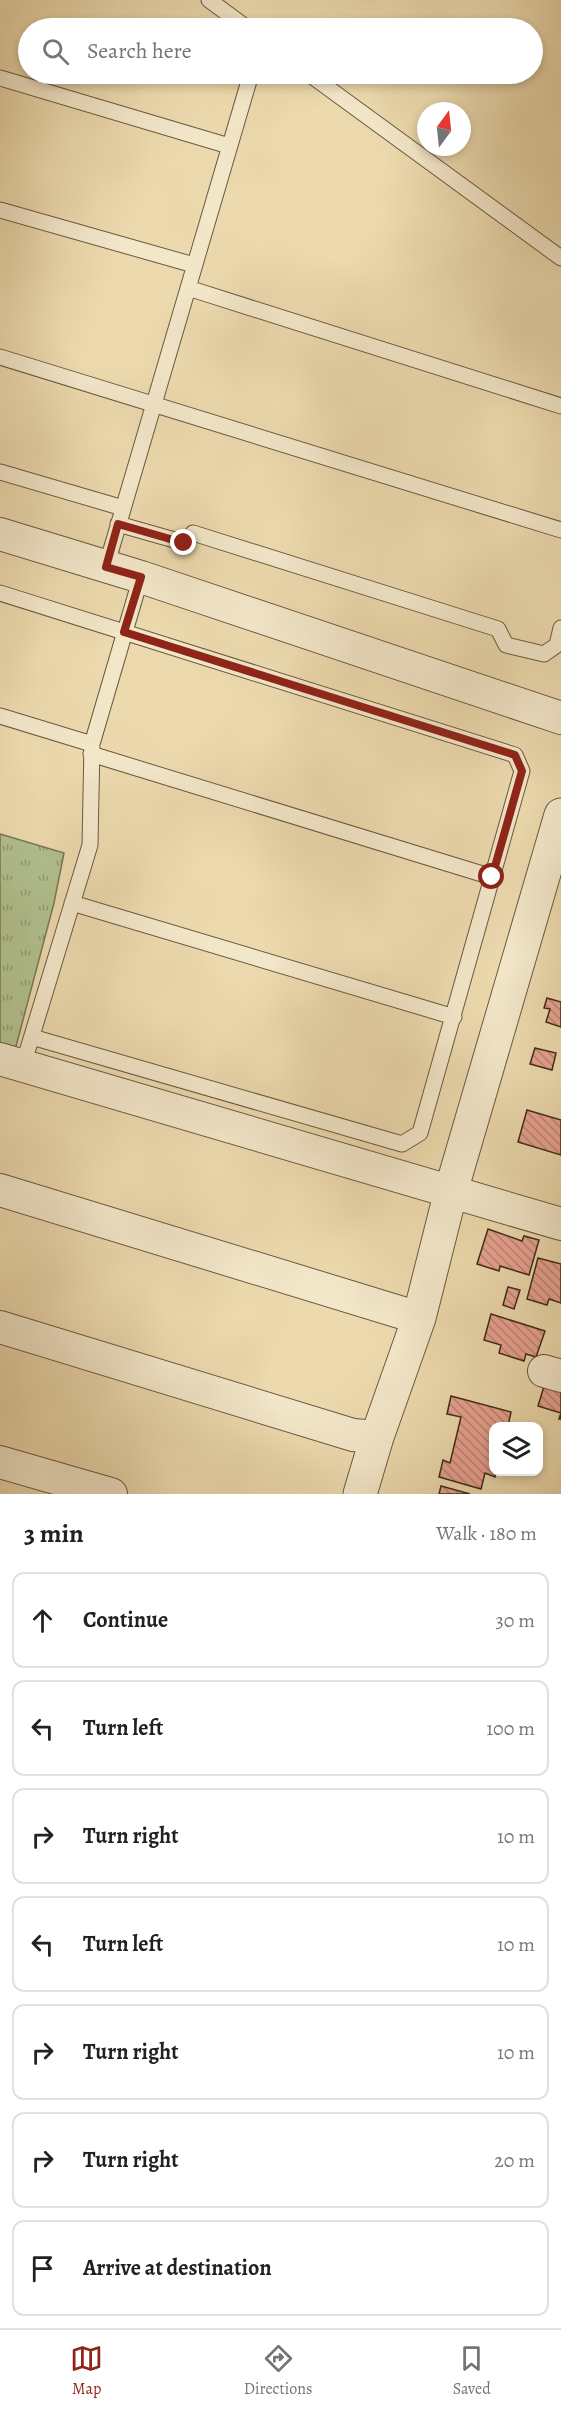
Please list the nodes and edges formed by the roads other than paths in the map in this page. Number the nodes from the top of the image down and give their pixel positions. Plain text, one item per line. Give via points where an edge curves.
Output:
1 (209, 0) edge
2 (233, 18) edge
3 (0, 78) edge
4 (18, 83) edge
5 (20, 84) edge
6 (248, 84) edge
7 (323, 84) edge
8 (229, 146) junction
9 (0, 210) edge
10 (561, 258) edge
11 (194, 265) junction
12 (188, 288) junction
13 (0, 357) edge
14 (155, 404) junction
15 (561, 406) edge
16 (0, 472) edge
17 (123, 508) junction
18 (118, 524) junction
19 (561, 530) edge
20 (0, 534) edge
21 (106, 567) junction
22 (141, 577) junction
23 (0, 593) edge
24 (561, 628) edge
25 (124, 632) junction
26 (0, 717) edge
27 (561, 718) edge
28 (91, 749) junction
29 (561, 815) edge
30 (492, 877) junction
31 (72, 903) junction
32 (454, 1017) junction
33 (18, 1054) edge
34 (0, 1190) edge
35 (451, 1191) junction
36 (561, 1224) edge
37 (419, 1318) junction
38 (0, 1327) edge
39 (376, 1437) junction
40 (0, 1462) edge
41 (38, 1484) edge
42 (111, 1494) edge
43 (360, 1494) edge

1 - 2 lane
3 - 4 lane
5 - 8 lane
6 - 8 lane
7 - 10 lane
8 - 11 lane
9 - 11 lane
11 - 12 lane
12 - 14 lane
12 - 15 lane
13 - 14 lane
14 - 17 lane
14 - 19 lane
16 - 17 lane
17 - 18 lane
18 - 21 lane
18 - 24 lane via 184,543 194,533 498,629 506,645 544,654 556,645
20 - 21 street
21 - 22 street
22 - 25 lane
22 - 27 street
23 - 25 lane
25 - 28 lane
25 - 30 lane via 515,755 522,771
26 - 28 lane
28 - 30 lane
28 - 31 lane via 90,845
29 - 35 street
30 - 32 lane
31 - 32 lane
31 - 33 lane
32 - 33 lane via 420,1133 402,1144
33 - 35 street
34 - 37 street
35 - 36 street
35 - 37 street
37 - 39 street
38 - 39 street via 353,1435
39 - 43 street
40 - 41 street
41 - 42 street

